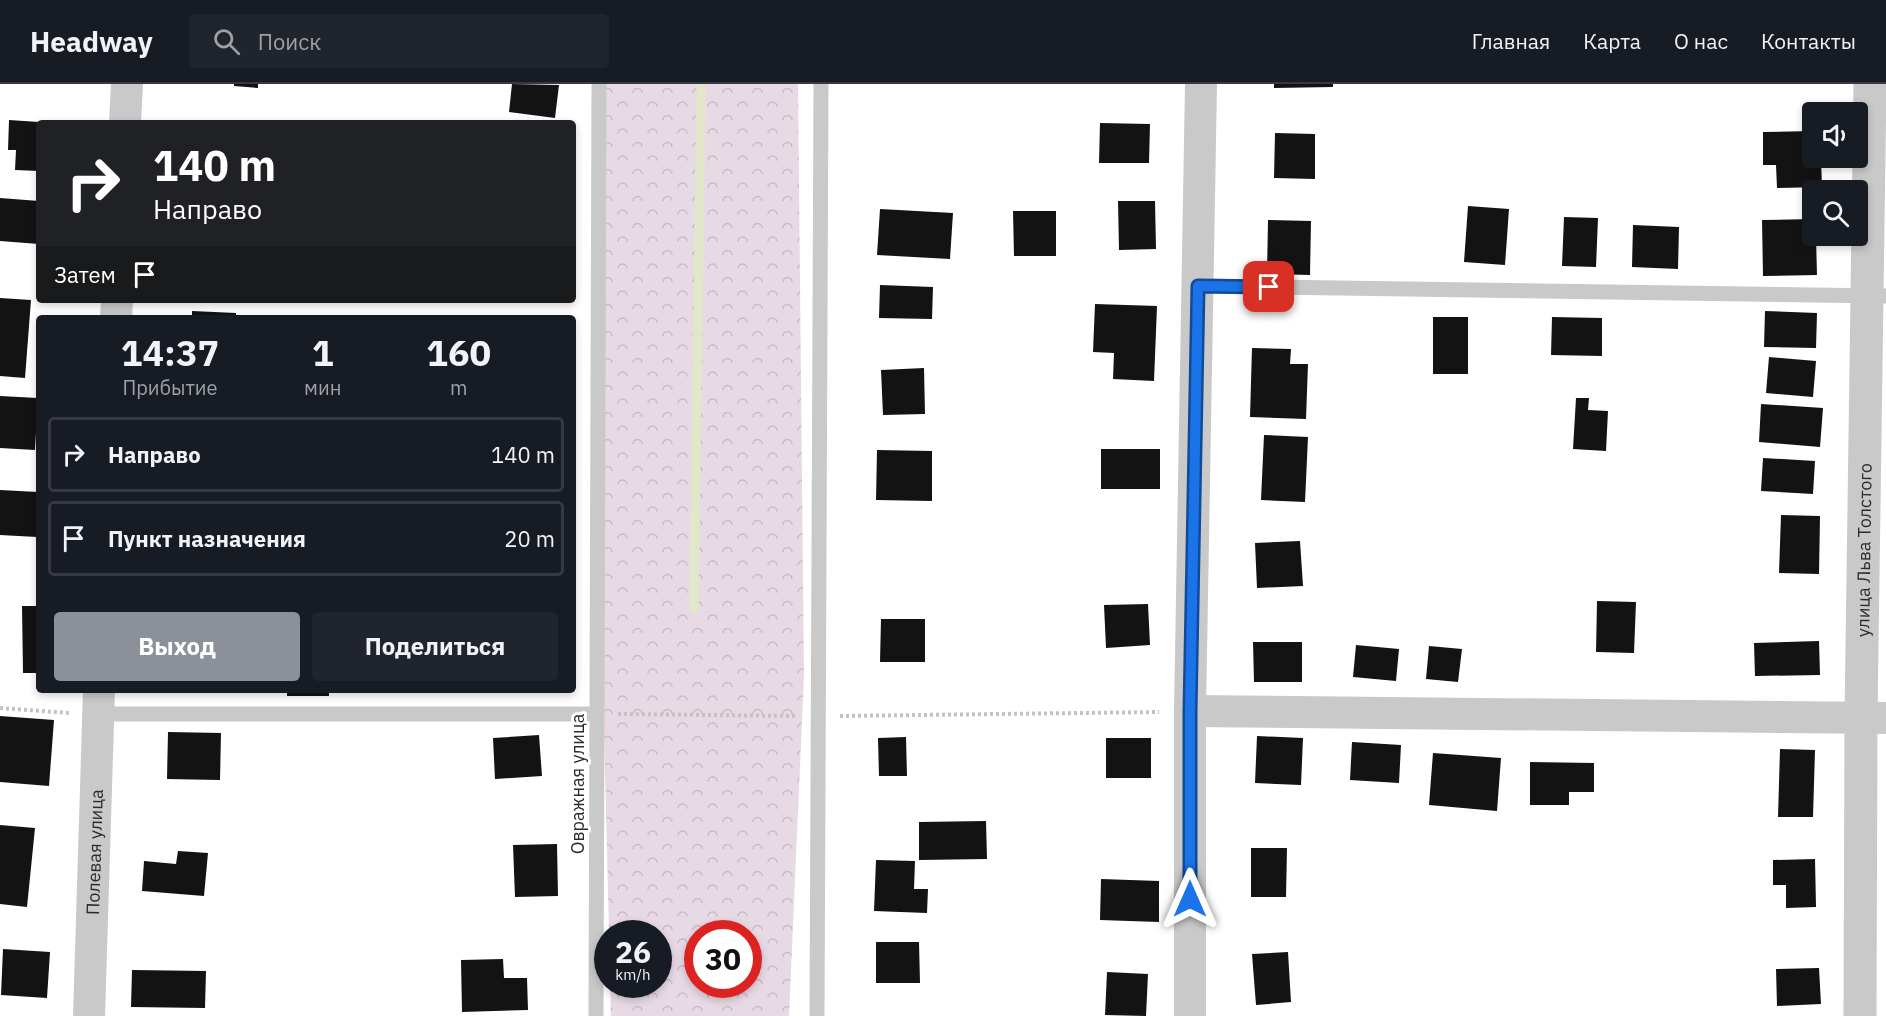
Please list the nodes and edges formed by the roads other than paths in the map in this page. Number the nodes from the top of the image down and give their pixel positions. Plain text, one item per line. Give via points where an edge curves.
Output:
1 (127, 84) edge
2 (599, 84) edge
3 (821, 84) edge
4 (1201, 84) edge
5 (1870, 84) edge
6 (125, 120) edge
7 (1198, 286) junction
8 (1877, 297) edge
9 (98, 702) edge
10 (1190, 711) junction
11 (597, 714) junction
12 (1874, 718) edge
13 (89, 1016) edge
14 (596, 1016) edge
15 (817, 1016) edge
16 (1190, 1016) edge
17 (1860, 1016) edge

1 - 6 street
2 - 11 lane, Овражная улица
3 - 15 lane
4 - 7 street
5 - 8 street, улица Льва Толстого
7 - 8 lane
7 - 10 street
8 - 12 street, улица Льва Толстого
9 - 11 lane
9 - 13 street, Полевая улица
10 - 12 street
10 - 16 street
11 - 14 lane, Овражная улица
12 - 17 street, улица Льва Толстого

